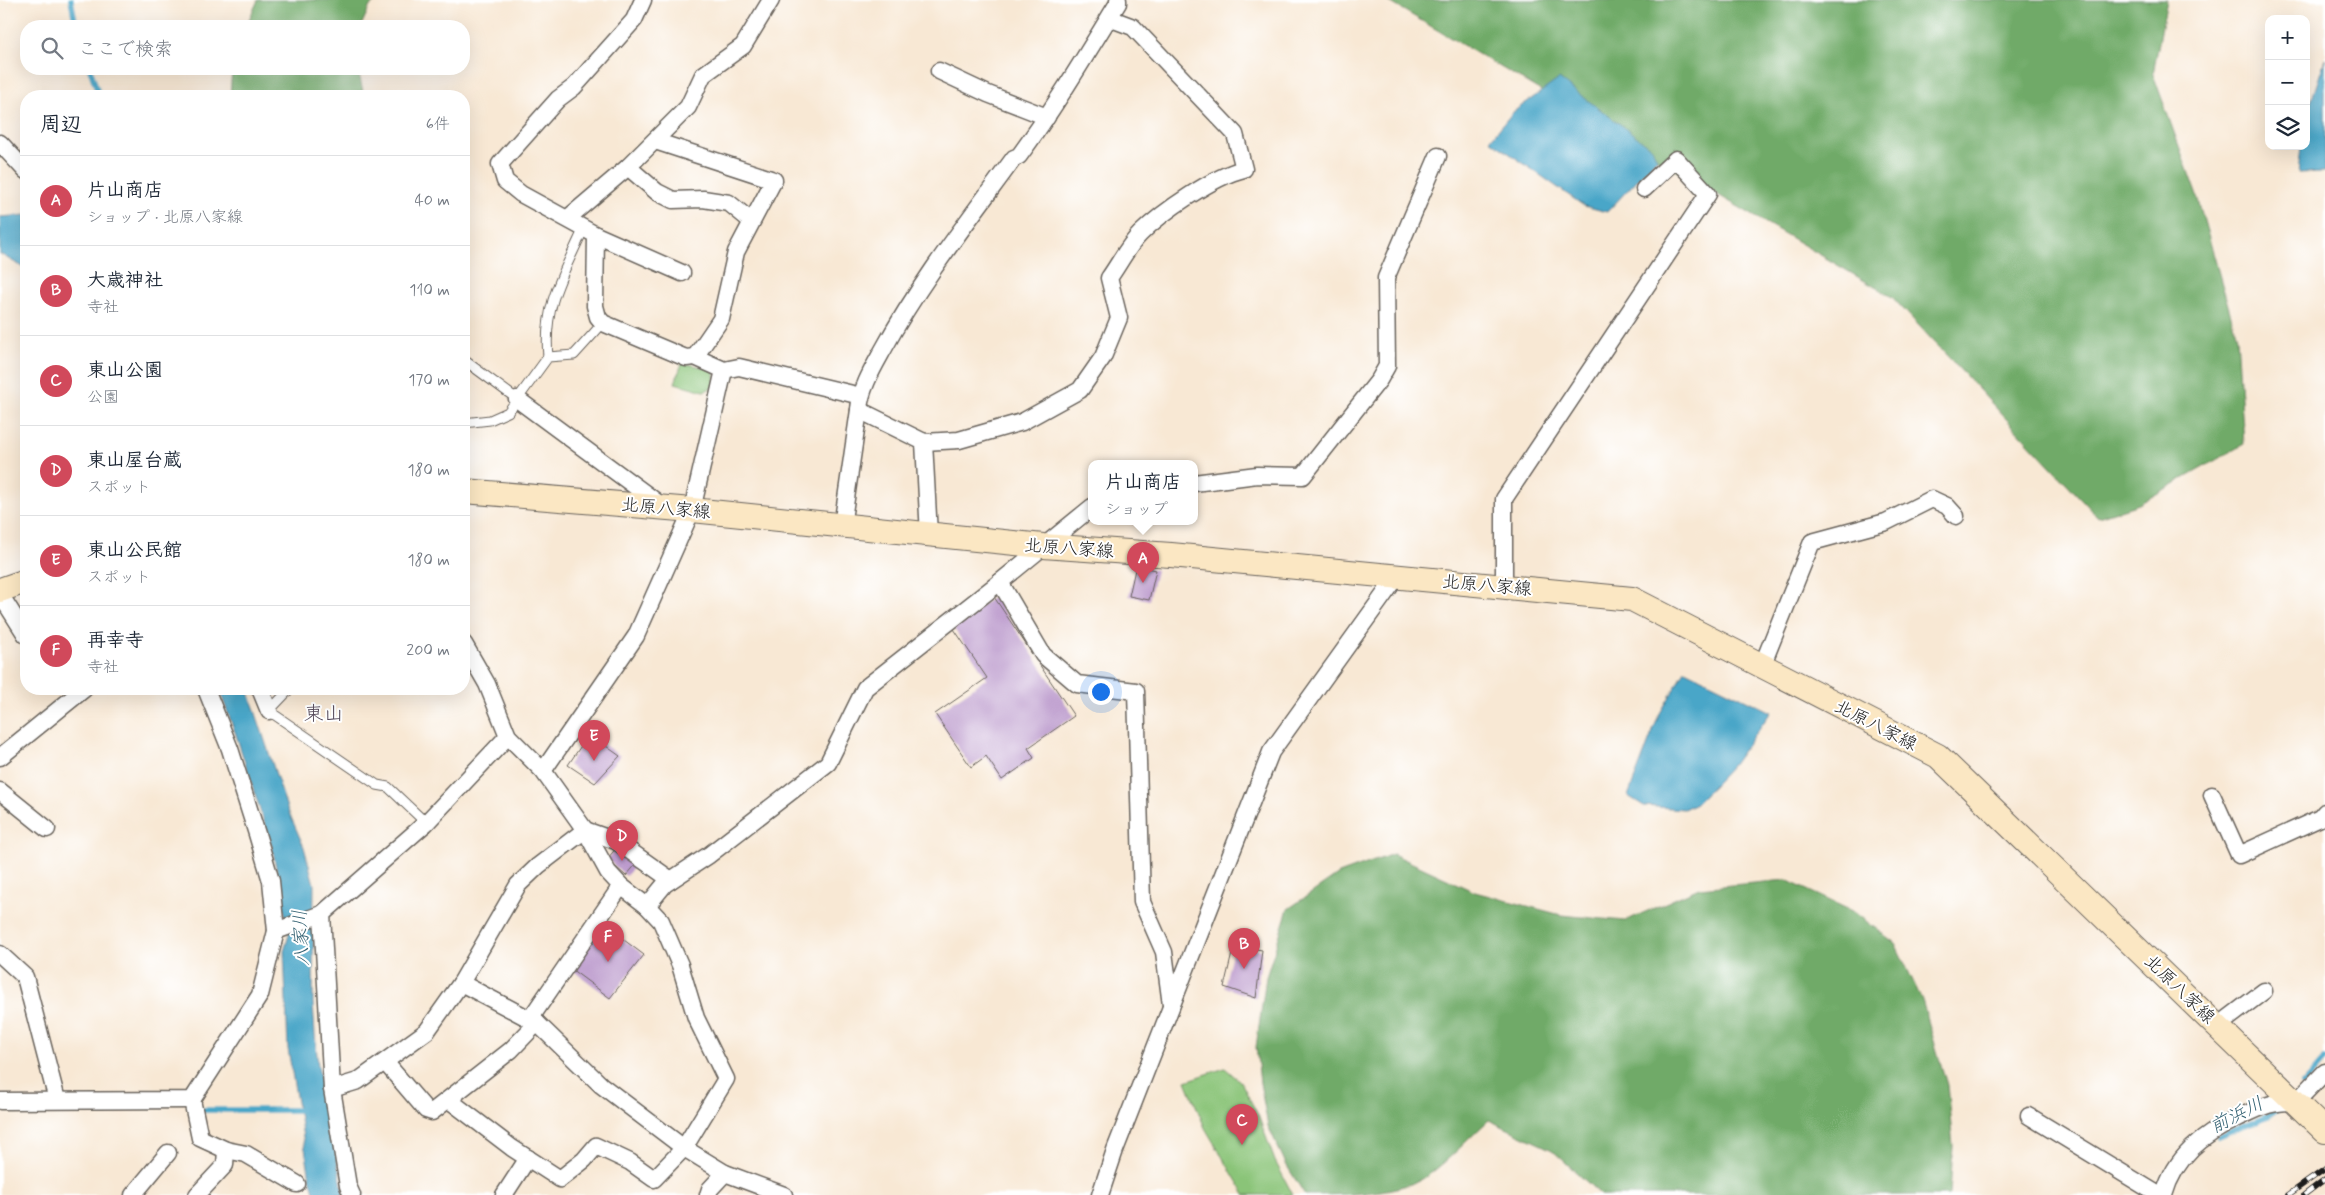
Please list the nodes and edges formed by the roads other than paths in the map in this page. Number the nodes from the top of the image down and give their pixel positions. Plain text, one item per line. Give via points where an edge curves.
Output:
1 (643, 0) edge
2 (770, 0) edge
3 (1118, 0) edge
4 (1109, 18) junction
5 (939, 71) dead end
6 (1047, 117) junction
7 (655, 141) junction
8 (0, 143) edge
9 (1438, 156) dead end
10 (20, 165) edge
11 (628, 167) junction
12 (1644, 189) dead end
13 (568, 218) junction
14 (751, 221) junction
15 (590, 232) junction
16 (682, 273) dead end
17 (604, 322) junction
18 (548, 357) junction
19 (696, 357) junction
20 (470, 364) edge
21 (724, 370) junction
22 (517, 399) junction
23 (860, 403) junction
24 (470, 422) edge
25 (924, 442) junction
26 (1198, 482) edge
27 (470, 492) edge
28 (663, 508) junction
29 (692, 510) junction
30 (1088, 510) edge
31 (1956, 516) dead end
32 (842, 526) junction
33 (929, 535) junction
34 (1043, 546) junction
35 (1396, 578) junction
36 (1000, 582) junction
37 (20, 583) edge
38 (1504, 586) junction
39 (0, 590) edge
40 (0, 594) edge
41 (20, 626) edge
42 (470, 654) edge
43 (1762, 666) junction
44 (70, 695) edge
45 (208, 695) edge
46 (262, 695) edge
47 (284, 695) edge
48 (269, 711) junction
49 (508, 736) junction
50 (0, 757) edge
51 (543, 771) junction
52 (0, 791) edge
53 (2212, 795) dead end
54 (2325, 812) edge
55 (426, 823) junction
56 (47, 829) dead end
57 (585, 830) junction
58 (671, 880) junction
59 (621, 886) junction
60 (647, 906) junction
61 (322, 914) junction
62 (276, 931) junction
63 (0, 954) edge
64 (461, 983) junction
65 (2264, 991) dead end
66 (1171, 1008) junction
67 (534, 1021) junction
68 (2218, 1026) junction
69 (385, 1062) junction
70 (2325, 1072) edge
71 (332, 1089) junction
72 (57, 1100) junction
73 (192, 1100) junction
74 (449, 1100) junction
75 (0, 1101) edge
76 (2296, 1102) junction
77 (2029, 1116) dead end
78 (2325, 1131) edge
79 (684, 1148) junction
80 (226, 1150) junction
81 (168, 1153) dead end
82 (528, 1158) junction
83 (725, 1173) junction
84 (297, 1184) dead end
85 (133, 1195) edge
86 (197, 1195) edge
87 (352, 1195) edge
88 (504, 1195) edge
89 (708, 1195) edge
90 (784, 1195) edge
91 (1100, 1195) edge
92 (2159, 1195) edge
93 (2164, 1195) edge

1 - 13 street via 634,20 500,164 505,181 521,194
2 - 7 street via 743,46 703,74 688,107
3 - 4 street
4 - 6 street
4 - 25 street via 1133,27 1235,134 1244,169 1233,171 1181,202 1140,234 1109,278 1119,318 1103,357 1080,390 1022,422 959,440
5 - 6 street
6 - 23 street via 904,311 874,366
7 - 11 street
7 - 14 street via 774,180
8 - 10 street
9 - 26 street via 1386,278 1387,366 1380,380 1303,476 1257,475
11 - 13 street
11 - 14 street via 643,182 673,200 704,199 729,203
12 - 38 street via 1676,158 1708,194 1504,499
13 - 15 street
14 - 19 street via 736,252 722,319
15 - 16 street
15 - 17 street via 595,306 598,317
15 - 18 lane via 552,300 548,316
17 - 18 lane via 574,355
17 - 19 street via 686,358
18 - 22 lane
19 - 21 street
20 - 22 lane
21 - 23 street via 739,367
21 - 29 street
22 - 24 lane via 508,412 490,420
22 - 28 street
23 - 25 street
23 - 32 street
25 - 33 street
27 - 28 main road, 北原八家線
28 - 29 main road, 北原八家線
29 - 32 main road, 北原八家線
29 - 51 street via 636,636
30 - 34 street
31 - 43 street via 1947,506 1932,499 1886,522 1812,542
32 - 33 main road, 北原八家線
33 - 34 main road, 北原八家線
34 - 35 main road, 北原八家線 via 1171,555
34 - 36 street
35 - 38 main road, 北原八家線
35 - 66 street via 1271,752
36 - 58 street via 865,688 828,763 710,855
36 - 66 street via 1043,655 1077,684 1136,691 1142,902 1164,952
37 - 39 main road
38 - 43 main road, 北原八家線 via 1632,599
40 - 41 street
42 - 49 street via 487,684
43 - 68 main road, 北原八家線 via 1938,756
44 - 50 street
45 - 62 street via 258,834 271,881
46 - 48 street
47 - 48 lane
48 - 55 lane via 377,784 388,787
49 - 51 street
49 - 55 street
51 - 57 street
52 - 56 street
53 - 54 street via 2239,855 2320,818
55 - 61 street
57 - 58 street via 616,841
57 - 59 street via 608,872
57 - 64 street via 518,885
58 - 60 street
59 - 60 street
59 - 67 street
60 - 79 street via 661,921 680,965 696,1018 726,1079
61 - 62 street
61 - 71 street
62 - 73 street via 260,995
63 - 72 street via 25,977
64 - 67 street
64 - 69 street via 427,1031
65 - 68 street
66 - 91 street
67 - 74 street via 510,1050
67 - 79 street via 602,1085
68 - 76 main road, 北原八家線
69 - 71 street via 358,1081
69 - 74 street via 426,1110 432,1112
70 - 76 street
71 - 87 street
72 - 73 street
72 - 75 street
73 - 80 street via 200,1138
74 - 82 street
76 - 78 main road, 北原八家線
76 - 93 street via 2277,1101 2208,1134 2182,1157
77 - 92 street
79 - 82 street via 654,1179 630,1162 596,1146 560,1179
79 - 83 street
80 - 84 street via 246,1154
80 - 86 street via 225,1165
81 - 85 street
82 - 88 street
83 - 89 street
83 - 90 street

